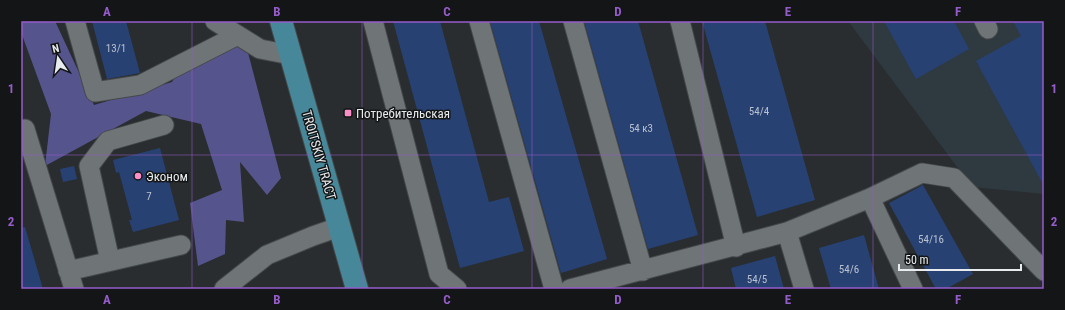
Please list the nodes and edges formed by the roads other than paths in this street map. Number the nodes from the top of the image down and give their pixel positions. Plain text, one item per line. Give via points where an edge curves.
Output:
1 (75, 21) edge
2 (215, 21) edge
3 (281, 21) edge
4 (373, 21) edge
5 (479, 21) edge
6 (574, 21) edge
7 (680, 21) edge
8 (236, 36) junction
9 (291, 55) junction
10 (164, 125) dead end
11 (21, 130) edge
12 (870, 198) junction
13 (339, 227) junction
14 (787, 232) junction
15 (181, 245) dead end
16 (736, 247) junction
17 (110, 261) junction
18 (68, 271) junction
19 (643, 271) junction
20 (1044, 271) edge
21 (582, 288) edge
22 (74, 289) edge
23 (224, 289) edge
24 (357, 289) edge
25 (457, 289) edge
26 (554, 289) edge
27 (804, 289) edge
28 (913, 289) edge

1 - 8 street via 95,92 140,85
2 - 8 street
3 - 9 main road, TROITSKIY TRACT
4 - 25 street via 439,274
5 - 26 street
6 - 19 street
7 - 16 street
8 - 9 street via 260,49
9 - 13 main road, TROITSKIY TRACT
10 - 17 street via 108,141 90,166
11 - 18 street via 25,130
12 - 14 street
12 - 20 street via 922,173 954,178
12 - 28 street
13 - 23 street via 267,255
13 - 24 main road, TROITSKIY TRACT
14 - 16 street
14 - 27 street
15 - 17 street
16 - 19 street
17 - 18 street
18 - 22 street
19 - 21 street

